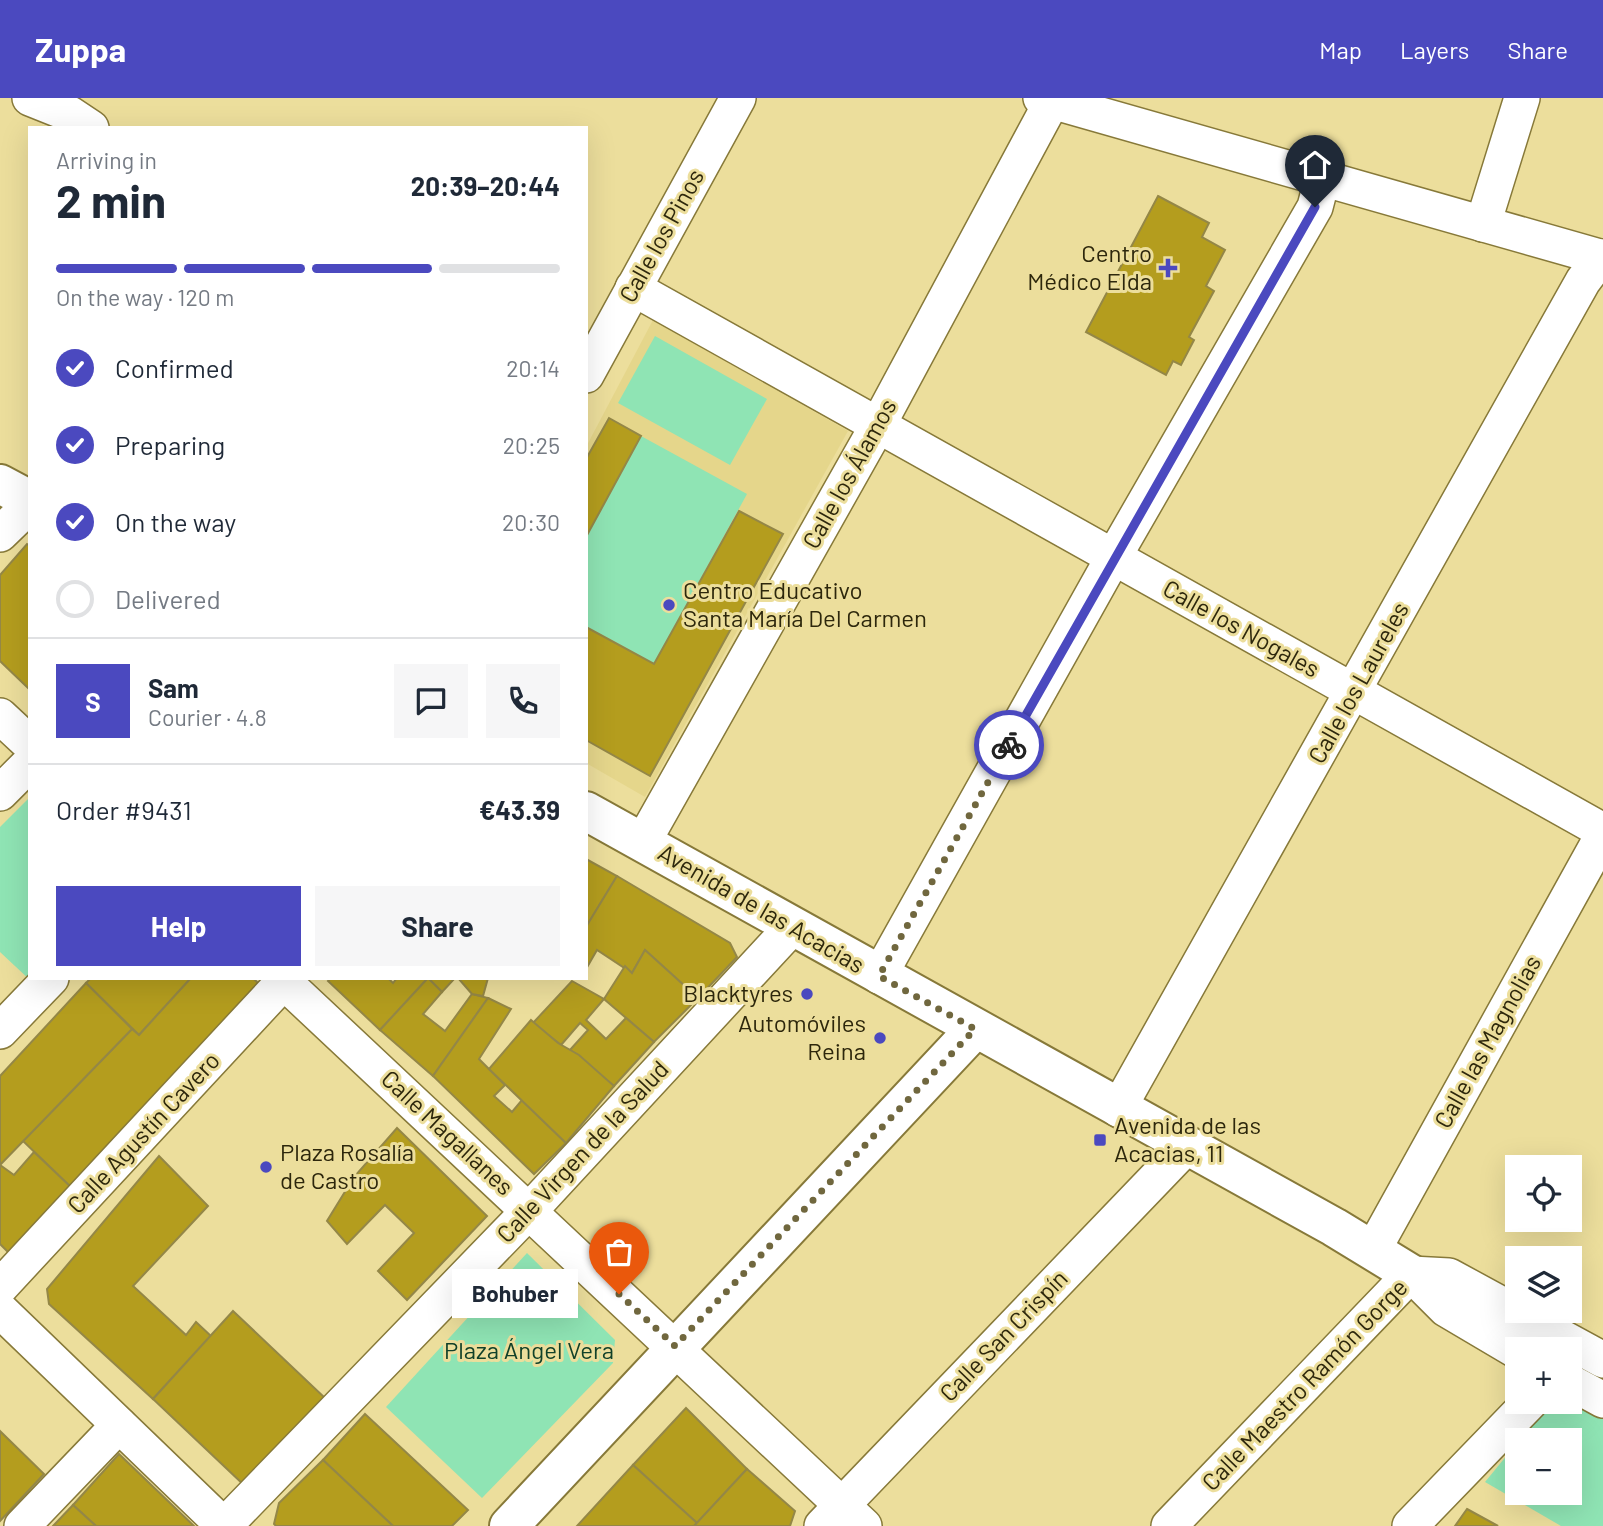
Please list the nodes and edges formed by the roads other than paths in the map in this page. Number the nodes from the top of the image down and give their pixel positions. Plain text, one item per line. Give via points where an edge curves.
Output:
1 (30, 98) edge
2 (738, 98) edge
3 (1521, 98) edge
4 (1046, 100) edge
5 (88, 126) edge
6 (1322, 180) junction
7 (1483, 224) junction
8 (1602, 257) edge
9 (633, 288) junction
10 (588, 371) edge
11 (878, 425) junction
12 (0, 484) edge
13 (28, 501) edge
14 (28, 504) edge
15 (0, 534) edge
16 (1114, 558) junction
17 (1355, 692) junction
18 (0, 716) edge
19 (28, 742) edge
20 (28, 765) edge
21 (0, 793) edge
22 (588, 812) edge
23 (1603, 833) edge
24 (643, 842) junction
25 (793, 926) junction
26 (879, 976) junction
27 (49, 980) edge
28 (284, 980) edge
29 (975, 1029) junction
30 (0, 1031) edge
31 (1118, 1110) junction
32 (1186, 1147) junction
33 (530, 1210) junction
34 (1373, 1250) junction
35 (1411, 1273) junction
36 (0, 1287) edge
37 (0, 1310) edge
38 (1505, 1344) edge
39 (675, 1346) junction
40 (1603, 1360) edge
41 (1582, 1389) edge
42 (1603, 1401) edge
43 (1518, 1414) edge
44 (119, 1425) junction
45 (843, 1519) edge
46 (22, 1526) edge
47 (224, 1526) edge
48 (509, 1526) edge
49 (1169, 1526) edge
50 (1410, 1526) edge

1 - 5 street
2 - 9 street, Calle los Pinos
3 - 7 street
4 - 6 street
4 - 11 street, Calle los Álamos
6 - 7 street
6 - 16 street via 1315,207
7 - 8 street
8 - 17 street, Calle los Laureles via 1583,281
9 - 10 street, Calle los Pinos
9 - 11 street, Calle los Nogales
11 - 16 street, Calle los Nogales
11 - 24 street, Calle los Álamos
12 - 13 street
14 - 15 street
16 - 17 street, Calle los Nogales
16 - 26 street
17 - 23 street, Calle los Nogales
17 - 31 street, Calle los Laureles
18 - 19 street
20 - 21 street
22 - 24 street, Avenida de las Acacias
23 - 34 street, Calle las Magnolias
24 - 25 street, Avenida de las Acacias
25 - 26 street, Avenida de las Acacias
25 - 33 street, Calle Virgen de la Salud
26 - 29 street, Avenida de las Acacias
27 - 30 street
28 - 33 street, Calle Magallanes
28 - 36 street, Calle Agustín Cavero
29 - 31 street, Avenida de las Acacias
29 - 39 street
31 - 32 street, Avenida de las Acacias
32 - 34 street, Avenida de las Acacias
32 - 45 street, Calle San Crispín
33 - 39 street, Calle Magallanes
33 - 47 street, Calle Virgen de la Salud
34 - 35 street, Avenida de las Acacias
35 - 38 street, Avenida de las Acacias via 1446,1308
35 - 40 street, Avenida de las Acacias via 1449,1276
35 - 49 street, Calle Maestro Ramón Gorge
37 - 44 street
39 - 45 street, Calle Magallanes
39 - 48 street
41 - 42 street
43 - 50 street
44 - 46 street
44 - 47 street

